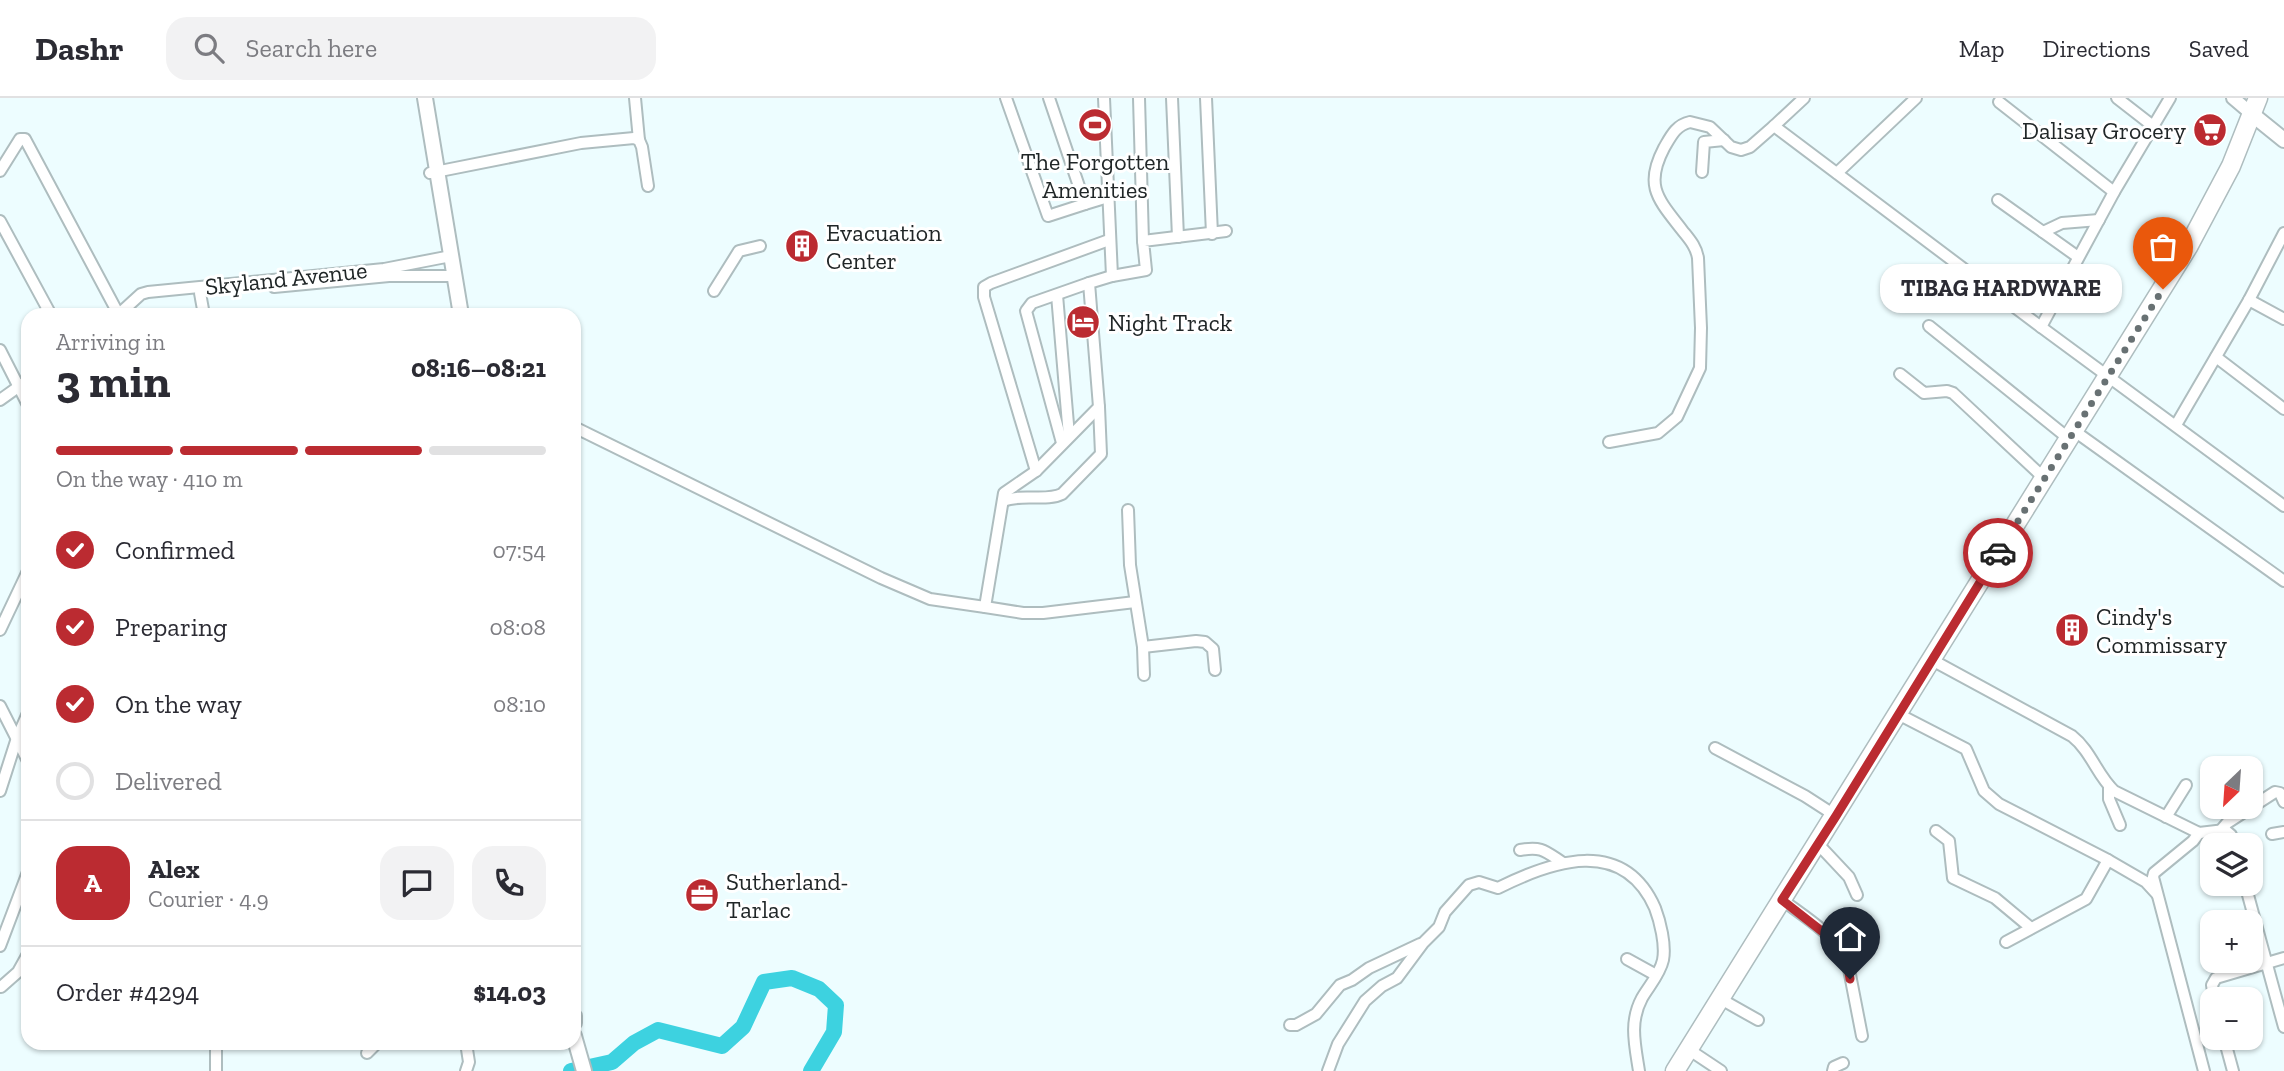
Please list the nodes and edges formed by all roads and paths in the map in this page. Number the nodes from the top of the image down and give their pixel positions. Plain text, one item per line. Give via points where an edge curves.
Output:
1 (417, 98) edge
2 (425, 98) edge
3 (635, 98) edge
4 (1006, 98) edge
5 (1049, 98) edge
6 (1104, 98) edge
7 (1139, 98) edge
8 (1172, 98) edge
9 (1206, 98) edge
10 (1804, 98) edge
11 (1916, 98) edge
12 (2117, 98) edge
13 (2170, 98) edge
14 (2234, 98) edge
15 (1999, 102) dead end
16 (2255, 106) edge
17 (1774, 126) junction
18 (2152, 126) junction
19 (639, 139) junction
20 (1724, 140) junction
21 (2284, 140) edge
22 (0, 171) edge
23 (434, 172) junction
24 (1702, 172) dead end
25 (1836, 173) junction
26 (648, 186) dead end
27 (2114, 192) junction
28 (1108, 197) junction
29 (1998, 200) dead end
30 (1085, 204) junction
31 (2099, 220) junction
32 (0, 221) edge
33 (1226, 231) dead end
34 (2043, 232) junction
35 (2284, 233) edge
36 (1212, 234) junction
37 (1178, 237) junction
38 (1109, 240) junction
39 (1143, 241) junction
40 (760, 246) dead end
41 (446, 256) junction
42 (2078, 257) junction
43 (450, 276) junction
44 (1112, 276) junction
45 (1089, 284) junction
46 (714, 290) dead end
47 (200, 293) junction
48 (1057, 295) junction
49 (2249, 300) junction
50 (47, 308) edge
51 (118, 308) edge
52 (126, 308) edge
53 (131, 308) edge
54 (203, 308) edge
55 (451, 308) edge
56 (459, 308) edge
57 (2284, 319) edge
58 (1929, 326) dead end
59 (2041, 327) junction
60 (0, 349) edge
61 (2216, 357) junction
62 (1900, 374) dead end
63 (2108, 376) junction
64 (21, 379) edge
65 (21, 385) edge
66 (0, 400) edge
67 (1099, 407) junction
68 (2284, 409) edge
69 (2176, 425) junction
70 (581, 430) edge
71 (2071, 434) junction
72 (1066, 440) junction
73 (1609, 442) dead end
74 (1036, 471) junction
75 (2043, 478) junction
76 (1026, 480) junction
77 (1025, 496) junction
78 (1003, 501) junction
79 (2284, 506) edge
80 (1128, 510) dead end
81 (2284, 581) edge
82 (21, 586) edge
83 (1135, 602) junction
84 (985, 607) junction
85 (0, 630) edge
86 (1143, 647) junction
87 (1932, 660) junction
88 (1215, 670) dead end
89 (1144, 676) dead end
90 (0, 706) edge
91 (1898, 714) junction
92 (4, 724) edge
93 (21, 727) edge
94 (16, 737) junction
95 (21, 747) edge
96 (1715, 748) dead end
97 (1, 784) edge
98 (2186, 785) dead end
99 (2109, 786) junction
100 (2284, 802) edge
101 (1836, 816) junction
102 (2166, 817) junction
103 (2120, 825) dead end
104 (2222, 829) junction
105 (1936, 831) dead end
106 (2199, 833) junction
107 (2228, 833) edge
108 (1818, 844) junction
109 (1520, 850) dead end
110 (2108, 860) junction
111 (1563, 863) junction
112 (21, 890) edge
113 (2157, 894) junction
114 (1857, 895) dead end
115 (2248, 896) edge
116 (1782, 900) junction
117 (2031, 928) junction
118 (2006, 942) dead end
119 (1423, 943) junction
120 (0, 946) edge
121 (1627, 958) dead end
122 (2284, 958) edge
123 (2267, 963) junction
124 (21, 967) edge
125 (1656, 975) junction
126 (1, 987) edge
127 (2212, 987) edge
128 (1719, 998) junction
129 (1758, 1020) dead end
130 (1290, 1025) dead end
131 (2284, 1027) edge
132 (1862, 1036) dead end
133 (1688, 1049) junction
134 (216, 1050) edge
135 (370, 1050) edge
136 (467, 1050) edge
137 (578, 1050) edge
138 (2227, 1050) edge
139 (367, 1053) dead end
140 (1843, 1063) dead end
141 (216, 1071) edge
142 (466, 1071) edge
143 (584, 1071) edge
144 (1328, 1071) edge
145 (1639, 1071) edge
146 (1675, 1071) edge
147 (1721, 1071) edge
148 (1833, 1071) edge
149 (2203, 1071) edge
150 (2233, 1071) edge

1 - 23 main road
2 - 23 main road
3 - 19 street
4 - 30 street via 1048,216
5 - 30 street
6 - 28 street
7 - 39 street
8 - 37 street
9 - 36 street
10 - 17 street
11 - 25 street
12 - 18 street
13 - 18 street
14 - 16 street
15 - 27 street
16 - 21 main road
16 - 63 highway via 2212,206
17 - 20 street via 1745,150 1735,150
17 - 25 street
18 - 27 street
19 - 23 street via 581,143
19 - 26 street
20 - 24 street via 1704,142
20 - 73 street via 1706,125 1685,123 1671,135 1654,173 1662,204 1697,251 1699,372 1677,417 1664,430
22 - 51 street via 20,139 25,139
23 - 41 main road
25 - 59 street
27 - 31 street
28 - 30 street
28 - 38 street
29 - 34 street
31 - 34 street via 2062,223
31 - 42 street
32 - 50 street
33 - 36 street
34 - 42 street
35 - 49 street
36 - 37 street
37 - 39 street
38 - 44 street
38 - 74 street via 984,287
39 - 44 street via 1146,271
40 - 46 street via 739,251
41 - 43 main road
41 - 52 street, Skyland Avenue via 384,269 148,292
42 - 59 street
43 - 47 street, Skyland Avenue via 390,276
43 - 55 main road
43 - 56 main road
44 - 45 street
45 - 48 street
45 - 67 street
47 - 53 street, Skyland Avenue via 153,297
47 - 54 street
48 - 72 street
48 - 72 street via 1032,303 1026,311
49 - 57 street
49 - 61 street
58 - 71 street
59 - 63 street
60 - 64 street
61 - 68 street
61 - 69 street
62 - 75 street via 1927,394 1953,393
63 - 69 street
63 - 71 highway
65 - 66 street
67 - 72 street
67 - 77 street via 1100,457 1059,496
69 - 79 street
70 - 84 street via 893,583 930,599
71 - 75 highway
71 - 81 street
72 - 74 street
74 - 76 street
75 - 87 highway
76 - 77 street
76 - 78 street via 1007,490
77 - 78 street
78 - 84 street
80 - 83 street
82 - 85 street
83 - 84 street via 1033,613
83 - 86 street
86 - 88 street via 1205,642 1213,649
86 - 89 street
87 - 91 highway
87 - 99 street via 2072,736 2086,749
90 - 92 street
91 - 101 highway
91 - 110 street via 1966,749 1984,791 1999,804
92 - 94 street
93 - 94 street
94 - 95 street
94 - 97 street
96 - 101 street
98 - 102 street
99 - 102 street
99 - 103 street via 2109,799
100 - 104 street via 2276,792
101 - 108 highway
102 - 106 street
104 - 106 street
104 - 107 street
105 - 117 street via 1949,841 1953,878 1995,898
106 - 113 street via 2154,873
108 - 114 street via 1849,877
108 - 116 highway
109 - 111 street via 1542,848
110 - 113 street via 2146,882
110 - 117 street via 2086,899
111 - 119 street via 1497,888 1479,881 1469,885
111 - 125 street via 1590,859 1610,864 1632,875 1648,892 1661,922 1663,959
112 - 120 street
113 - 149 street
115 - 123 street
116 - 128 highway
116 - 132 street via 1842,950
117 - 118 street
119 - 130 street via 1340,985 1316,1014
119 - 144 street via 1397,978 1365,1001 1338,1044
121 - 125 street
122 - 123 street
123 - 127 street via 2216,978
123 - 131 street
124 - 126 street
125 - 145 street via 1634,1016
128 - 129 street
128 - 133 highway
133 - 146 highway
133 - 147 street
134 - 141 street
135 - 139 street
136 - 142 street
137 - 143 main road
138 - 150 street
140 - 148 street

